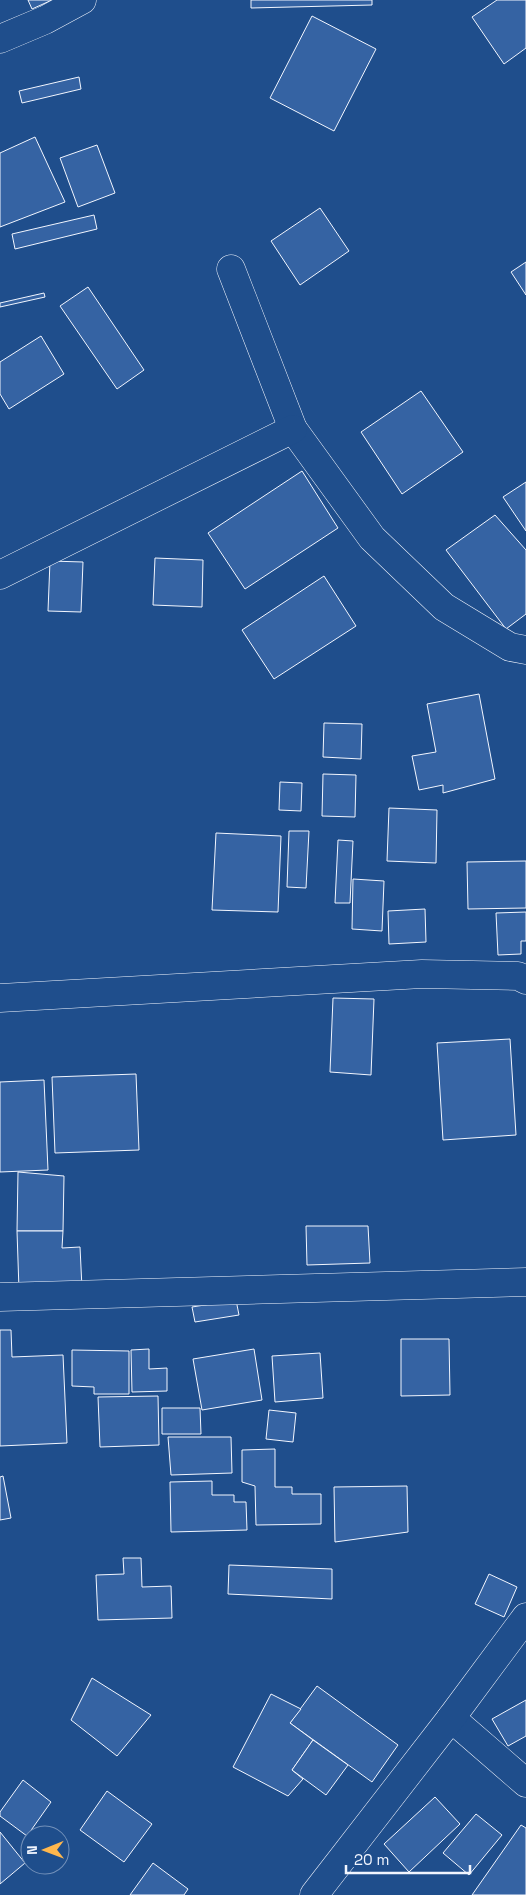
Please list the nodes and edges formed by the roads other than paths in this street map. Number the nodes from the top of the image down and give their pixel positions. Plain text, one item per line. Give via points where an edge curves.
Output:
1 (82, 0) edge
2 (0, 39) edge
3 (231, 269) dead end
4 (293, 429) junction
5 (0, 575) edge
6 (526, 650) edge
7 (526, 980) edge
8 (0, 998) edge
9 (526, 1282) edge
10 (0, 1297) edge
11 (526, 1617) edge
12 (451, 1718) junction
13 (526, 1783) edge
14 (314, 1895) edge

1 - 2 street
3 - 4 street
4 - 5 street
4 - 6 street via 372,538 444,607 510,647
7 - 8 street via 518,976 422,974
9 - 10 street
11 - 12 street
12 - 13 street
12 - 14 street

